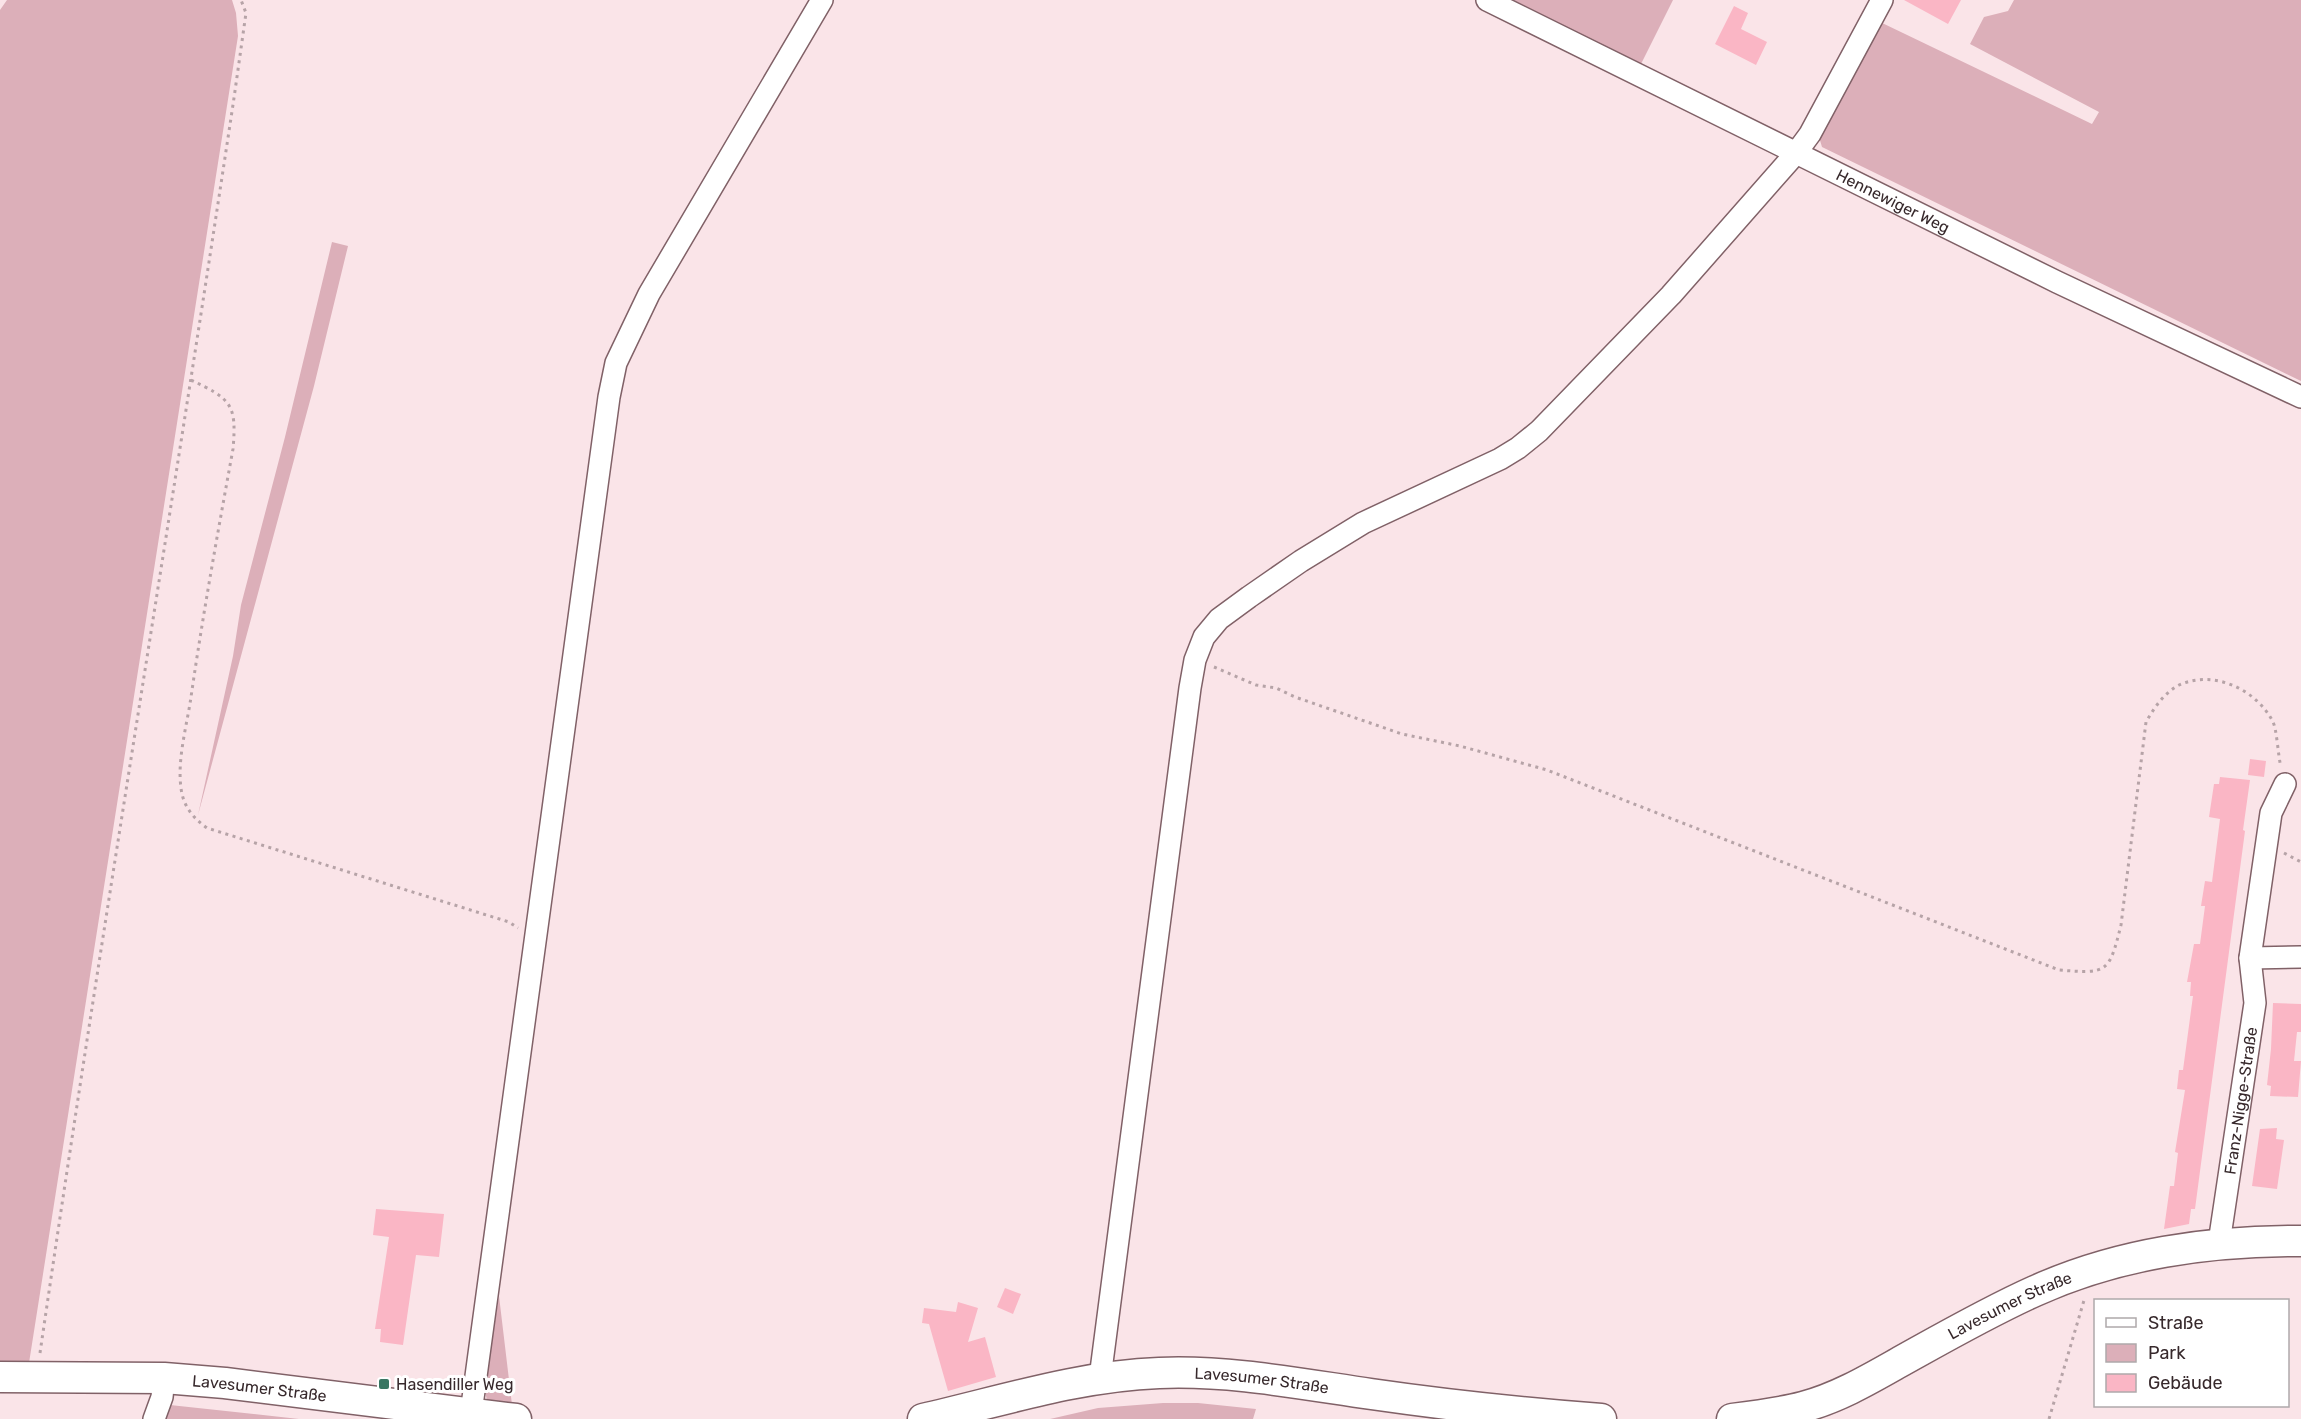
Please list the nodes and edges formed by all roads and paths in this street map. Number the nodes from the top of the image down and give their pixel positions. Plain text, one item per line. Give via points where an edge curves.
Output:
1 (241, 0) edge
2 (822, 0) edge
3 (1487, 0) edge
4 (1882, 0) edge
5 (1796, 153) junction
6 (191, 380) junction
7 (2301, 397) edge
8 (1195, 660) junction
9 (2285, 784) joint
10 (535, 943) junction
11 (2301, 957) edge
12 (2250, 958) junction
13 (2301, 1240) edge
14 (2219, 1243) junction
15 (2084, 1272) junction
16 (36, 1376) junction
17 (0, 1377) edge
18 (164, 1378) junction
19 (1100, 1378) junction
20 (987, 1411) edge
21 (471, 1413) junction
22 (154, 1419) edge
23 (516, 1419) edge
24 (923, 1419) edge
25 (1601, 1419) edge
26 (1732, 1419) edge
27 (2049, 1419) edge

1 - 6 path via 246,13
2 - 10 street via 649,294 616,363
3 - 5 street, Hennewiger Weg
4 - 5 street
5 - 7 street, Hennewiger Weg
5 - 8 street via 1671,295 1518,448 1363,523 1301,561 1219,619 1204,637
6 - 10 path via 225,399 235,422 183,758 181,785 187,809 207,828 509,922
6 - 16 path
8 - 9 path via 1256,685 1276,688 1402,734 1547,770 2059,970 2091,973 2105,966 2114,951 2121,925 2146,722 2169,692 2204,679 2219,681 2252,696 2275,725
8 - 19 street
9 - 12 street, Franz-Nigge-Straße via 2271,813
10 - 21 street
11 - 12 street
12 - 14 street, Franz-Nigge-Straße via 2254,1003
13 - 14 street, Lavesumer Straße
14 - 15 street, Lavesumer Straße via 2159,1252
15 - 26 street, Lavesumer Straße via 2007,1304 1835,1395 1804,1407
15 - 27 path via 2088,1288
16 - 17 street, Lavesumer Straße
16 - 18 street, Lavesumer Straße
18 - 21 street, Lavesumer Straße
18 - 22 street
19 - 20 street, Lavesumer Straße via 1047,1388
19 - 25 street, Lavesumer Straße via 1160,1373 1248,1377 1399,1398
20 - 24 street, Lavesumer Straße
21 - 23 street, Lavesumer Straße

